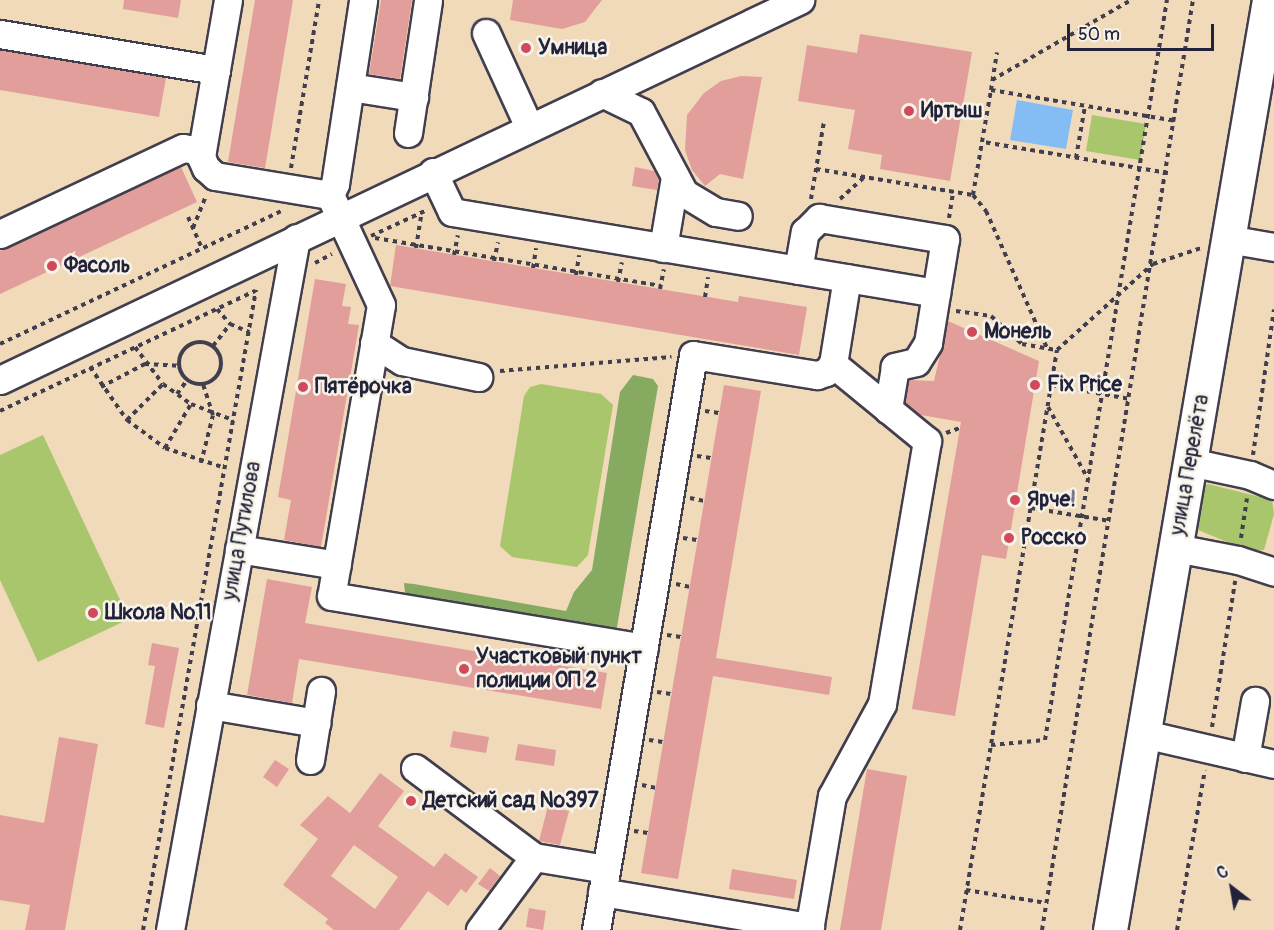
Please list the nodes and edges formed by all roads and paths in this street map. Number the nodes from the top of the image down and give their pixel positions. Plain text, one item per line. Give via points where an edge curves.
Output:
1 (228, 0) edge
2 (319, 0) edge
3 (363, 0) edge
4 (428, 0) edge
5 (800, 0) edge
6 (1131, 0) edge
7 (1167, 0) edge
8 (1193, 0) edge
9 (1269, 0) edge
10 (486, 33) dead end
11 (0, 34) edge
12 (997, 52) dead end
13 (216, 70) junction
14 (993, 80) junction
15 (350, 87) junction
16 (991, 90) junction
17 (602, 93) junction
18 (414, 97) junction
19 (1085, 106) junction
20 (1148, 116) junction
21 (824, 121) dead end
22 (1176, 121) junction
23 (529, 127) junction
24 (408, 133) dead end
25 (982, 142) junction
26 (202, 151) junction
27 (1076, 158) junction
28 (1139, 168) junction
29 (816, 169) junction
30 (433, 172) junction
31 (1167, 173) junction
32 (215, 176) junction
33 (675, 177) junction
34 (287, 188) junction
35 (973, 195) junction
36 (447, 201) junction
37 (335, 206) junction
38 (422, 212) junction
39 (738, 216) dead end
40 (188, 217) dead end
41 (193, 228) junction
42 (805, 232) junction
43 (0, 234) edge
44 (296, 238) junction
45 (1228, 239) junction
46 (360, 241) junction
47 (416, 247) junction
48 (1274, 247) edge
49 (202, 248) junction
50 (663, 248) junction
51 (1153, 264) junction
52 (309, 265) dead end
53 (798, 270) junction
54 (847, 278) junction
55 (661, 286) dead end
56 (1119, 294) junction
57 (945, 302) junction
58 (217, 309) junction
59 (1274, 310) edge
60 (230, 324) junction
61 (249, 332) junction
62 (374, 343) junction
63 (0, 344) edge
64 (213, 346) junction
65 (135, 347) junction
66 (1047, 348) junction
67 (1058, 350) junction
68 (693, 355) junction
69 (145, 364) junction
70 (833, 364) junction
71 (179, 366) junction
72 (91, 368) junction
73 (478, 377) joint
74 (0, 380) edge
75 (187, 380) junction
76 (163, 384) junction
77 (203, 385) junction
78 (1052, 386) junction
79 (101, 387) junction
80 (177, 394) junction
81 (1102, 394) junction
82 (1130, 399) junction
83 (191, 404) junction
84 (1048, 407) junction
85 (888, 409) junction
86 (0, 411) edge
87 (213, 415) junction
88 (127, 420) junction
89 (233, 420) junction
90 (165, 448) junction
91 (1190, 462) junction
92 (201, 463) junction
93 (225, 468) junction
94 (252, 474) junction
95 (1088, 479) junction
96 (1262, 480) edge
97 (1031, 508) junction
98 (1082, 516) junction
99 (1110, 521) junction
100 (1176, 548) junction
101 (238, 549) junction
102 (1238, 560) junction
103 (337, 565) junction
104 (1274, 572) edge
105 (644, 648) junction
106 (321, 691) dead end
107 (1255, 701) dead end
108 (210, 705) junction
109 (316, 723) junction
110 (1144, 734) junction
111 (991, 745) junction
112 (1208, 749) junction
113 (1245, 758) junction
114 (310, 760) dead end
115 (1274, 764) edge
116 (415, 768) dead end
117 (534, 857) junction
118 (604, 880) junction
119 (966, 890) junction
120 (1046, 903) junction
121 (810, 928) edge
122 (142, 930) edge
123 (170, 930) edge
124 (480, 930) edge
125 (596, 930) edge
126 (960, 930) edge
127 (1042, 930) edge
128 (1110, 930) edge
129 (1178, 930) edge

1 - 13 street
2 - 34 path
3 - 15 street
4 - 18 street
5 - 17 street
6 - 14 path
7 - 20 path
8 - 22 path
9 - 45 main road, улица Перелёта
10 - 23 street
11 - 13 street
12 - 14 path
13 - 26 street
14 - 16 path
15 - 18 street
15 - 37 street
16 - 19 path
16 - 25 path
17 - 23 street
17 - 33 street via 640,112
18 - 24 street
19 - 20 path
19 - 27 path
20 - 22 path
20 - 28 path
21 - 29 path
22 - 31 path
23 - 30 street
25 - 27 path
25 - 35 path
26 - 32 street via 206,168
26 - 43 street via 183,148
27 - 28 path
28 - 31 path
28 - 56 path
29 - 35 path
29 - 42 path
30 - 36 street
30 - 37 street
31 - 51 path
32 - 34 street
32 - 41 path
33 - 39 street via 697,203
33 - 50 street
34 - 37 street
34 - 49 path via 283,210
35 - 66 path via 986,211
36 - 38 path
36 - 50 street via 452,212
37 - 44 street
37 - 46 street
38 - 46 path
38 - 47 path
40 - 41 path
41 - 49 path
42 - 53 street
42 - 57 street via 819,218 945,239
44 - 74 street
44 - 94 street, улица Путилова
45 - 48 street
45 - 51 path
45 - 91 main road, улица Перелёта
46 - 47 path
46 - 52 path
46 - 62 street via 381,305
47 - 55 path
49 - 63 path
50 - 53 street
51 - 56 path
51 - 82 path
53 - 54 street
54 - 57 street
54 - 70 street
56 - 67 path
56 - 81 path
57 - 66 path via 991,316 1022,344
57 - 85 street via 916,362 895,366
58 - 60 path
58 - 61 path via 256,290
58 - 65 path
59 - 96 path
60 - 61 path
60 - 64 path
61 - 89 path
62 - 73 street via 402,361
62 - 103 street
64 - 71 path via 189,345 179,358
64 - 77 path via 221,369 211,382
65 - 69 path
65 - 72 path
66 - 67 path
67 - 78 path
68 - 70 street via 817,375
68 - 73 path via 505,369
68 - 105 street
69 - 71 path
69 - 76 path
69 - 79 path
70 - 85 street
71 - 75 path
72 - 79 path
72 - 86 path
75 - 77 path
75 - 80 path
76 - 80 path
76 - 88 path
77 - 87 path
78 - 81 path
78 - 84 path
79 - 88 path
80 - 83 path
81 - 82 path
81 - 95 path
82 - 99 path
83 - 87 path
83 - 90 path
84 - 95 path
84 - 97 path
85 - 121 street via 927,441 882,704 832,796
87 - 89 path
87 - 92 path
88 - 90 path
89 - 93 path
90 - 92 path
91 - 96 street
91 - 100 main road, улица Перелёта
92 - 93 path
93 - 94 path
93 - 122 path
94 - 101 street, улица Путилова
95 - 98 path
96 - 102 path
97 - 98 path
97 - 111 path
98 - 99 path
98 - 111 path via 1044,740
99 - 120 path
100 - 102 street
100 - 110 main road, улица Перелёта
101 - 103 street
101 - 108 street, улица Путилова
102 - 104 street
102 - 112 path
103 - 105 street via 331,596
105 - 118 street
106 - 109 street
107 - 113 street
108 - 109 street
108 - 123 street, улица Путилова
109 - 114 street
110 - 112 street
110 - 128 main road, улица Перелёта
111 - 119 path
112 - 113 street
112 - 129 path
113 - 115 street
116 - 117 street
117 - 118 street
117 - 124 street
118 - 121 street
118 - 125 street
119 - 120 path
119 - 126 path
120 - 127 path

